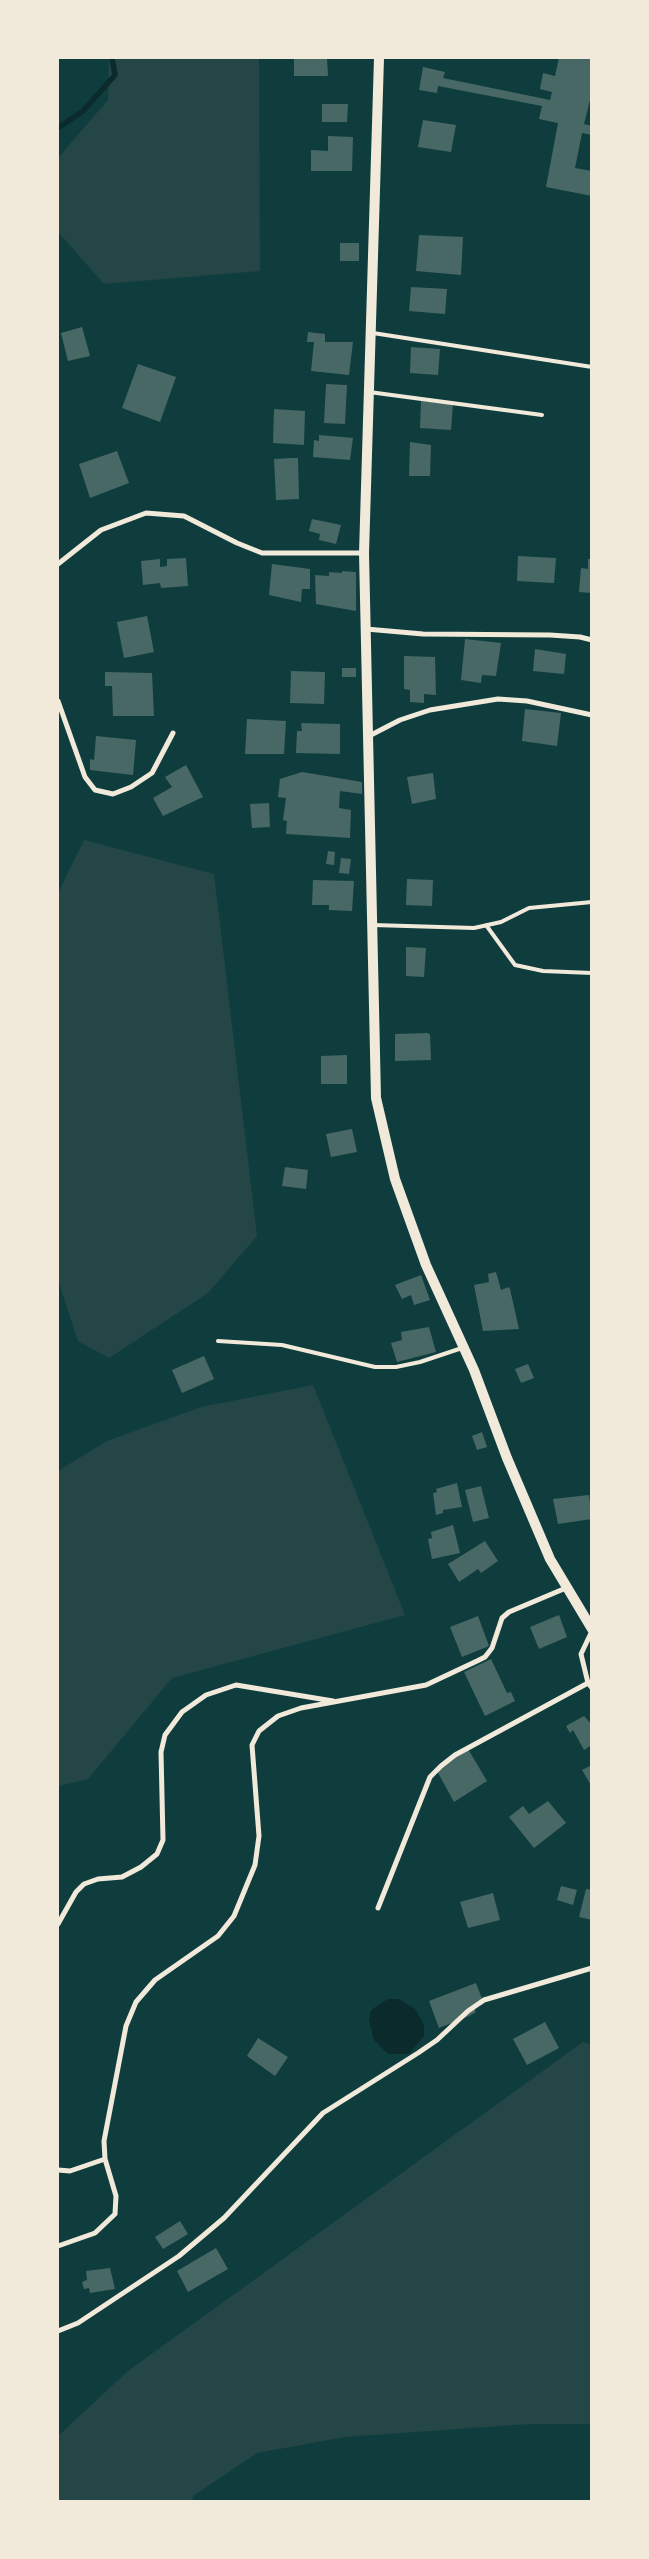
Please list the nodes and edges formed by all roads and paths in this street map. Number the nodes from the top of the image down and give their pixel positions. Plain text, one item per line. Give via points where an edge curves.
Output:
1 (379, 58) edge
2 (371, 333) junction
3 (592, 367) edge
4 (369, 392) junction
5 (542, 415) dead end
6 (364, 553) junction
7 (58, 564) edge
8 (366, 629) junction
9 (592, 640) edge
10 (58, 701) edge
11 (592, 715) edge
12 (173, 733) dead end
13 (368, 736) junction
14 (592, 902) edge
15 (373, 925) junction
16 (486, 925) junction
17 (592, 973) edge
18 (218, 1342) dead end
19 (463, 1347) junction
20 (566, 1588) junction
21 (592, 1630) edge
22 (590, 1686) edge
23 (338, 1701) junction
24 (378, 1908) dead end
25 (58, 1924) edge
26 (592, 1968) edge
27 (105, 2159) junction
28 (58, 2170) edge
29 (58, 2246) edge
30 (58, 2331) edge

1 - 2 main road
2 - 3 lane
2 - 4 main road
4 - 5 lane
4 - 6 main road
6 - 7 street via 262,553 184,516 146,513 101,530
6 - 8 main road
8 - 9 street via 423,634 550,635
8 - 13 main road
10 - 12 street via 85,777 95,790 112,794 131,787 152,773
11 - 13 street via 526,701 498,699 430,710
13 - 15 main road
14 - 16 lane via 529,908 501,922
15 - 16 lane via 474,928
15 - 19 main road via 376,1098 395,1179 426,1265
16 - 17 lane via 515,965 543,971
18 - 19 lane via 282,1345 375,1367 396,1368
19 - 20 main road via 550,1559
20 - 21 main road
20 - 23 street via 509,1612 502,1618 492,1648 477,1661 426,1685
21 - 22 street via 581,1654
22 - 24 street via 455,1755 430,1777
23 - 25 street via 236,1685 206,1695 182,1712 165,1735 161,1752 163,1840 157,1854 122,1877 84,1884
23 - 27 street via 278,1716 259,1731 252,1745 259,1836 255,1866 234,1916 218,1936 155,1980 136,2002 126,2026 104,2141
26 - 30 street via 484,2000 418,2054 323,2113 224,2218 179,2256 78,2323
27 - 28 street via 70,2171
27 - 29 street via 116,2196 115,2214 95,2233

